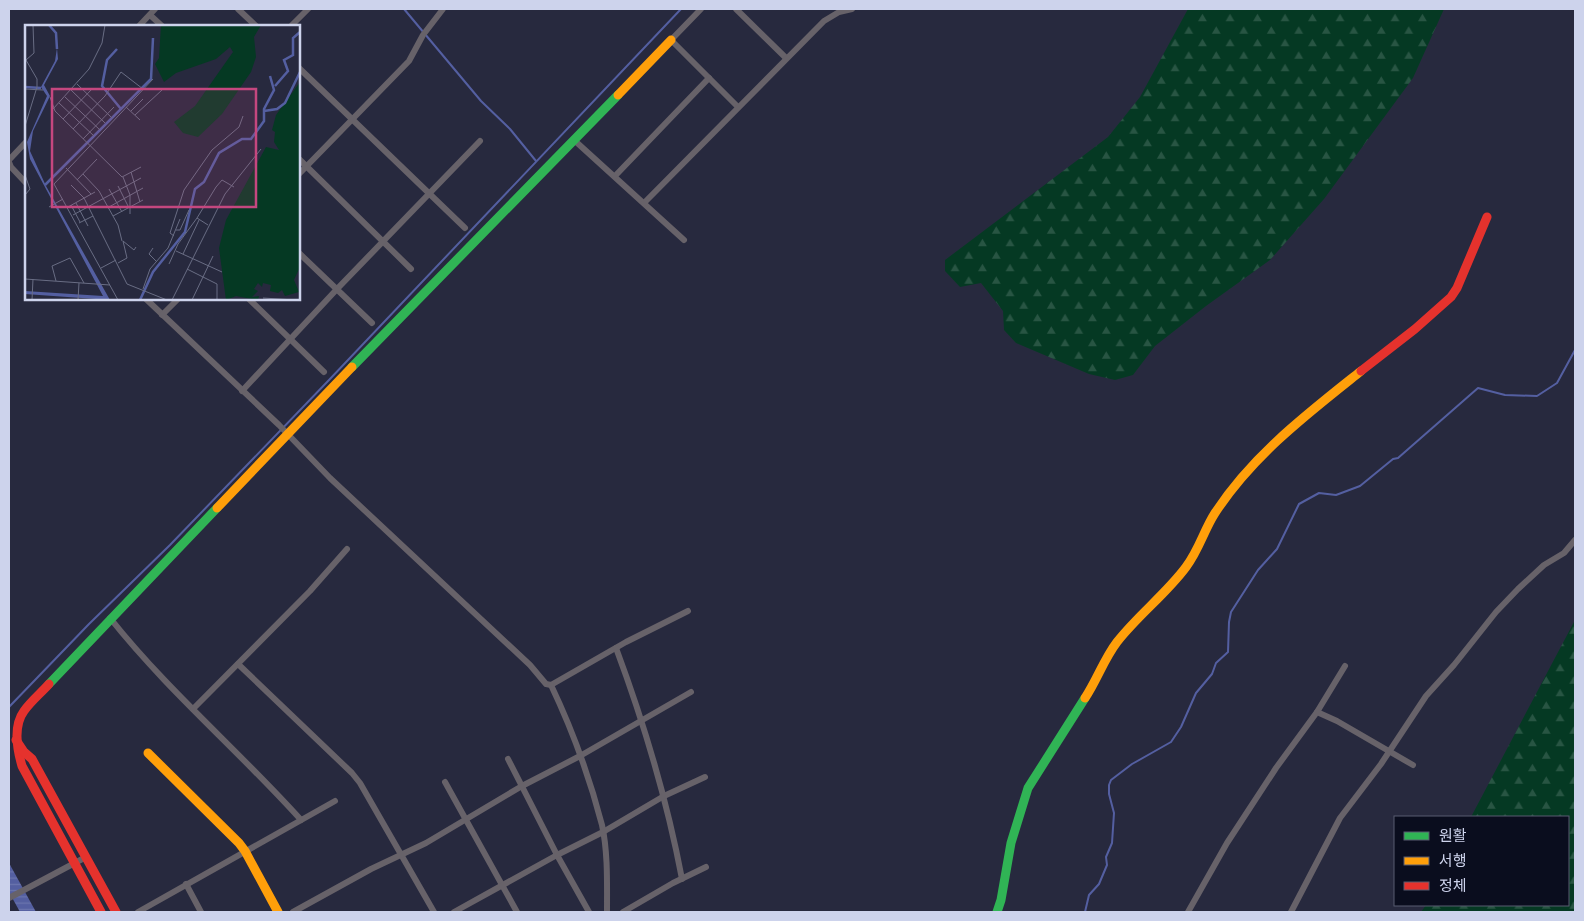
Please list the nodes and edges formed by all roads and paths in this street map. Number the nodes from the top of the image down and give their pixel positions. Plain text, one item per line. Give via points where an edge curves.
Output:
1 (156, 9) edge
2 (238, 9) edge
3 (308, 9) edge
4 (443, 9) edge
5 (701, 9) edge
6 (736, 9) edge
7 (852, 9) edge
8 (150, 15) junction
9 (140, 25) edge
10 (161, 25) edge
11 (255, 25) edge
12 (292, 25) edge
13 (671, 40) junction
14 (786, 58) junction
15 (300, 69) edge
16 (708, 78) junction
17 (738, 107) junction
18 (352, 119) junction
19 (574, 140) junction
20 (480, 141) dead end
21 (25, 143) edge
22 (300, 160) edge
23 (9, 161) edge
24 (306, 167) junction
25 (300, 173) edge
26 (615, 176) junction
27 (25, 182) edge
28 (430, 194) junction
29 (644, 203) junction
30 (1487, 217) dead end
31 (465, 228) dead end
32 (684, 240) dead end
33 (384, 242) junction
34 (300, 253) edge
35 (412, 269) dead end
36 (337, 289) junction
37 (147, 300) edge
38 (177, 300) edge
39 (250, 300) edge
40 (162, 315) junction
41 (372, 323) dead end
42 (290, 339) junction
43 (324, 372) dead end
44 (242, 391) junction
45 (283, 430) junction
46 (1575, 540) edge
47 (347, 549) dead end
48 (688, 611) dead end
49 (110, 618) junction
50 (616, 648) junction
51 (238, 664) junction
52 (1344, 666) dead end
53 (551, 685) junction
54 (691, 692) dead end
55 (193, 709) junction
56 (1317, 712) junction
57 (642, 721) junction
58 (16, 740) junction
59 (1390, 751) junction
60 (148, 753) dead end
61 (580, 756) junction
62 (508, 759) dead end
63 (1413, 765) dead end
64 (705, 777) dead end
65 (445, 782) dead end
66 (522, 786) junction
67 (664, 796) junction
68 (335, 801) dead end
69 (466, 819) junction
70 (301, 820) junction
71 (603, 832) junction
72 (245, 851) junction
73 (402, 854) junction
74 (557, 854) junction
75 (86, 857) junction
76 (74, 863) junction
77 (706, 867) dead end
78 (682, 879) junction
79 (186, 884) junction
80 (502, 885) junction
81 (9, 898) edge
82 (148, 910) edge
83 (101, 912) edge
84 (116, 912) edge
85 (138, 912) edge
86 (201, 912) edge
87 (278, 912) edge
88 (293, 912) edge
89 (434, 912) edge
90 (454, 912) edge
91 (517, 912) edge
92 (589, 912) edge
93 (607, 912) edge
94 (623, 912) edge
95 (997, 912) edge
96 (1188, 912) edge
97 (1291, 912) edge

1 - 8 street
2 - 11 street
3 - 12 street
4 - 18 street via 409,61
5 - 13 street
6 - 14 street
7 - 14 street via 824,21
8 - 9 street
8 - 10 street
13 - 16 street
13 - 19 street
14 - 17 street
15 - 18 street
16 - 17 street
16 - 26 street
17 - 29 street
18 - 24 street
18 - 28 street
19 - 26 street
19 - 45 street via 343,376
20 - 28 street
21 - 23 street
22 - 24 street
23 - 27 street
24 - 25 street
24 - 33 street
26 - 29 street
28 - 31 street
28 - 33 street
29 - 32 street
30 - 95 street via 1457,288 1450,297 1416,329 1294,424 1253,464 1214,514 1186,567 1117,642 1028,788 1011,844
33 - 35 street
33 - 36 street
34 - 36 street
36 - 41 street
36 - 42 street
37 - 40 street
38 - 40 street
39 - 42 street
40 - 44 street
42 - 43 street
42 - 44 street
44 - 45 street
45 - 49 street
45 - 53 street via 530,665 546,684
46 - 59 street via 1496,612 1426,696
47 - 51 street
48 - 50 street
49 - 55 street
49 - 58 street via 23,712
50 - 53 street
50 - 57 street
51 - 55 street
51 - 73 street via 352,773
52 - 56 street
53 - 61 street
54 - 57 street
55 - 70 street
56 - 59 street
56 - 96 street via 1227,843
57 - 61 street
57 - 67 street
58 - 75 street via 32,759
58 - 76 street via 22,766
59 - 63 street
59 - 97 street via 1340,818
60 - 72 street
61 - 66 street
61 - 71 street
62 - 66 street
64 - 67 street
65 - 69 street
66 - 69 street
66 - 74 street
67 - 71 street
67 - 78 street
68 - 70 street
69 - 73 street
69 - 80 street
70 - 72 street
71 - 74 street
71 - 93 street
72 - 79 street
72 - 87 street
73 - 88 street
73 - 89 street
74 - 80 street
74 - 92 street
75 - 76 street
75 - 84 street
76 - 81 street
76 - 83 street
77 - 78 street
78 - 94 street
79 - 82 street
79 - 86 street
80 - 90 street
80 - 91 street
82 - 85 street

